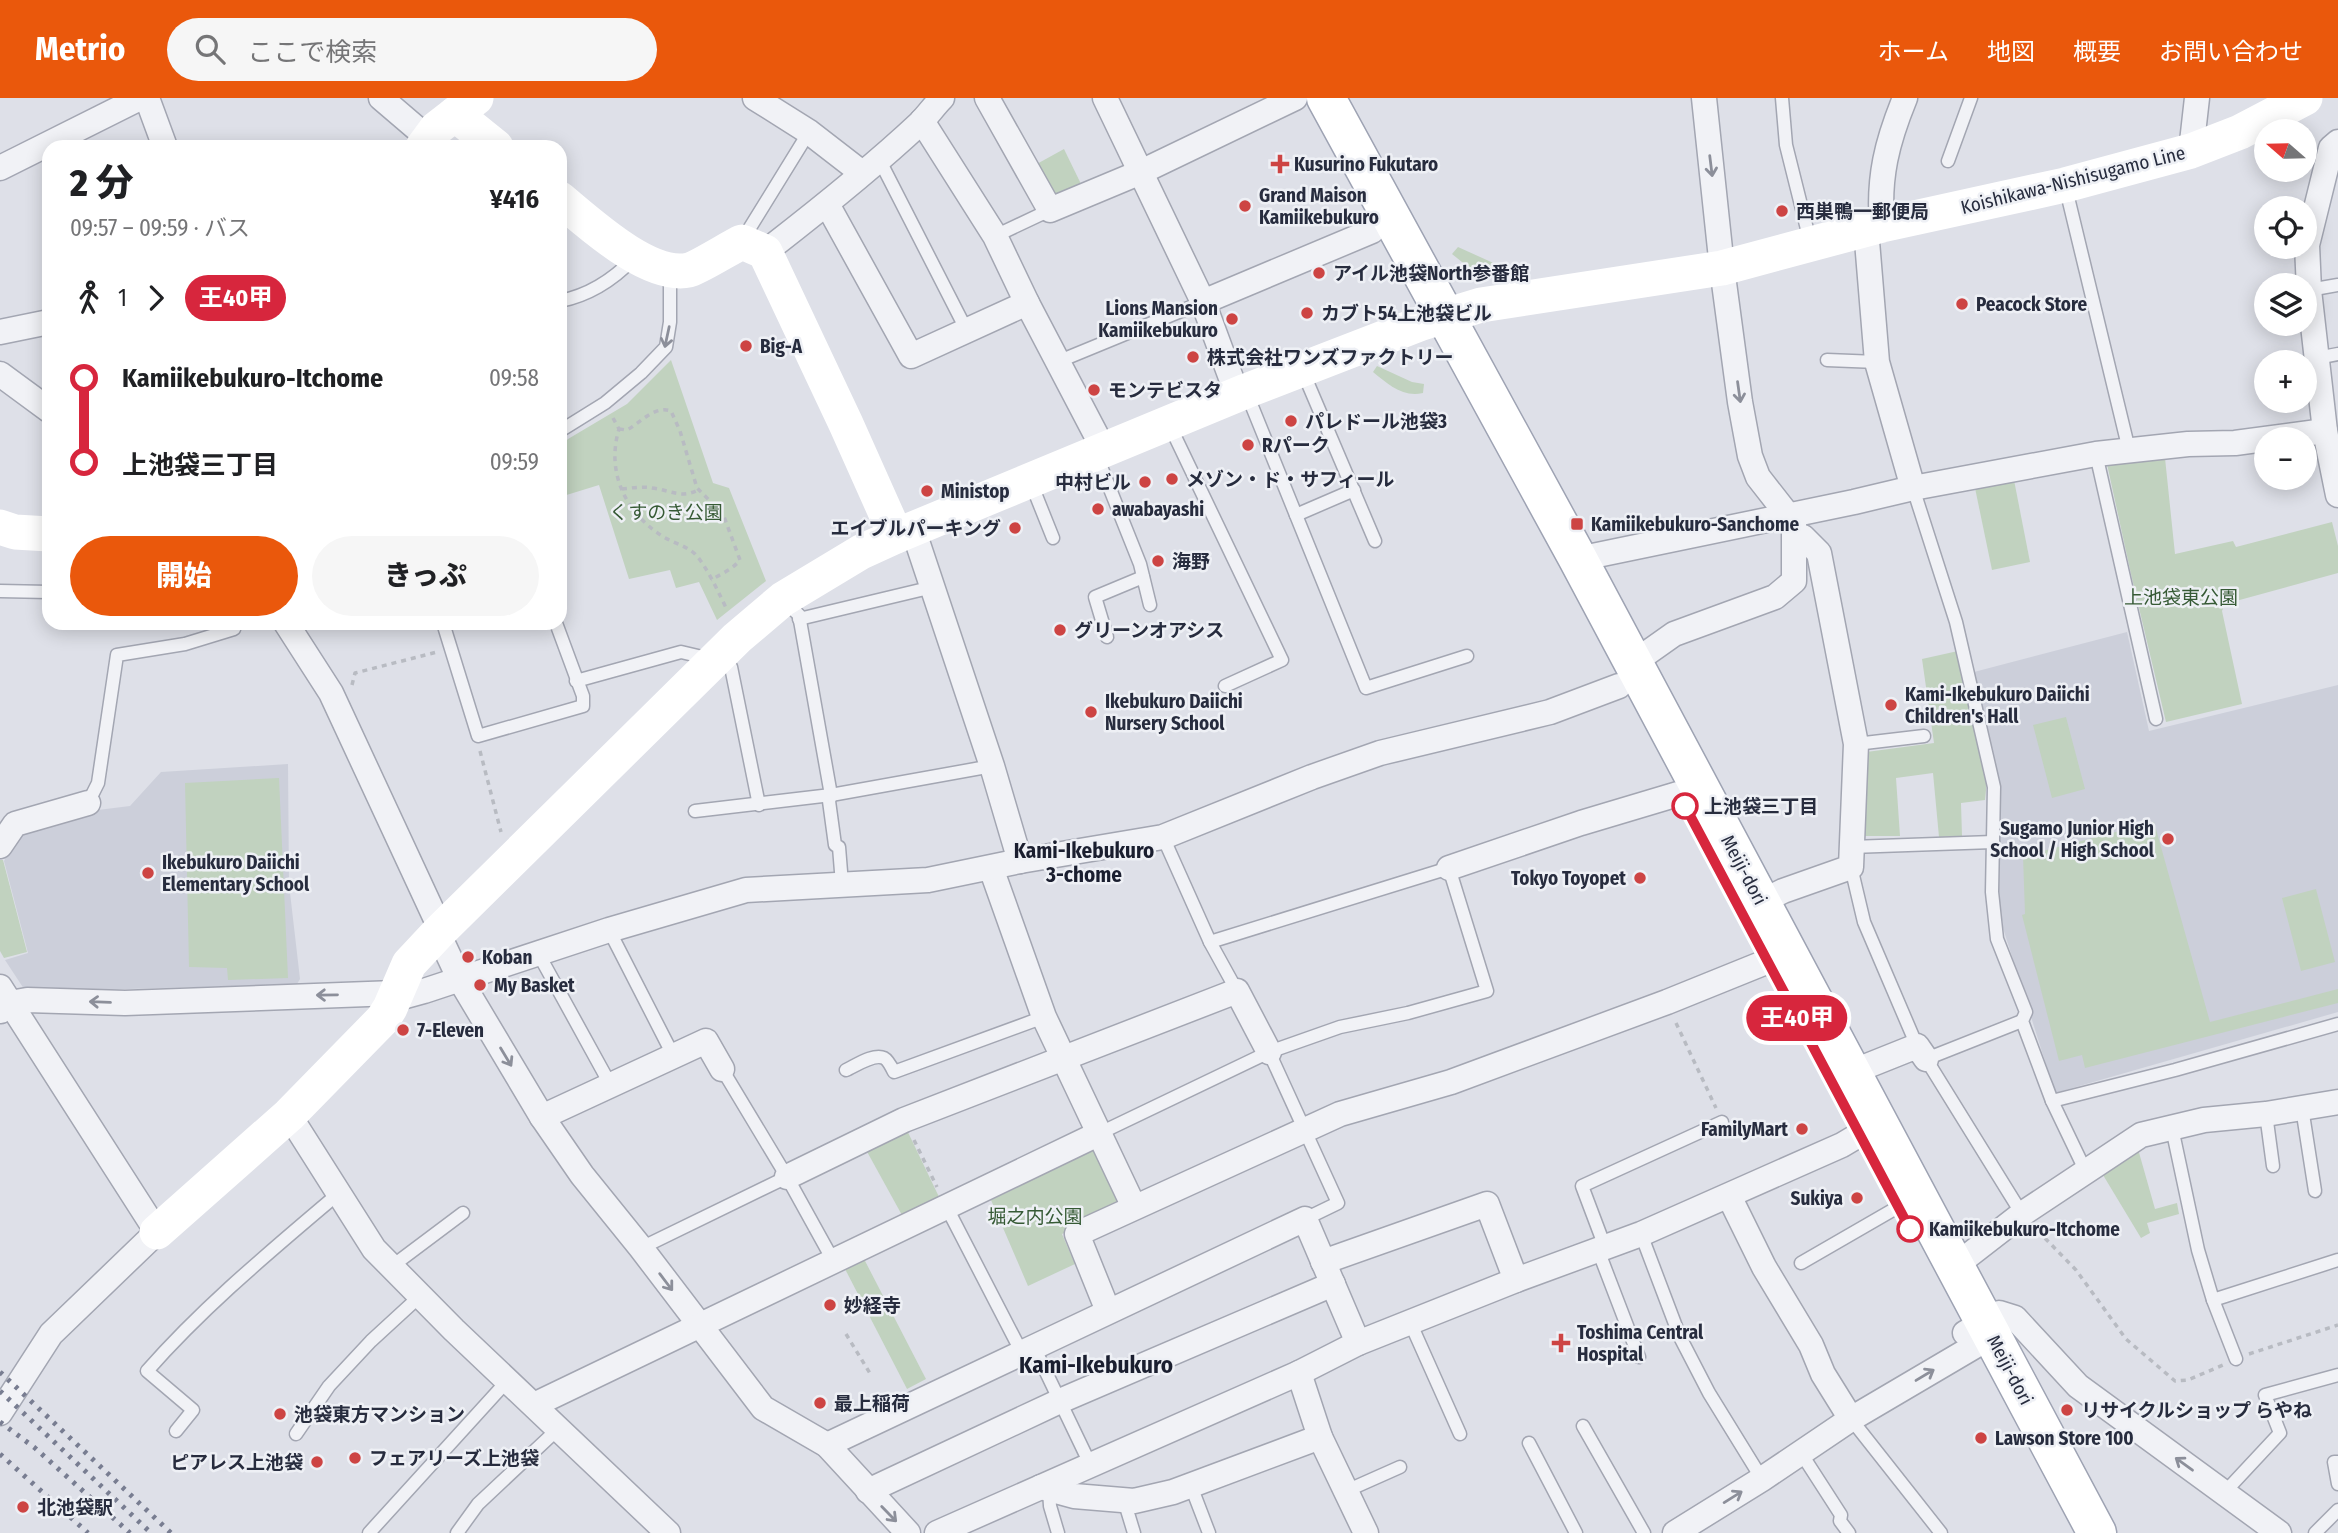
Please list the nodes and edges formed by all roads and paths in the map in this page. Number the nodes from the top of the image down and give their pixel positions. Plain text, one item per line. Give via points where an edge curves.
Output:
1 (140, 98) edge
2 (147, 98) edge
3 (381, 98) edge
4 (755, 98) edge
5 (942, 98) edge
6 (988, 98) edge
7 (1105, 98) edge
8 (1295, 98) edge
9 (1300, 98) edge
10 (1326, 98) edge
11 (1704, 98) edge
12 (1782, 98) edge
13 (1905, 98) edge
14 (1970, 98) edge
15 (2197, 98) edge
16 (2305, 98) edge
17 (465, 106) edge
18 (922, 121) junction
19 (809, 132) junction
20 (56, 140) edge
21 (162, 140) edge
22 (423, 140) edge
23 (428, 140) edge
24 (491, 140) edge
25 (2338, 142) edge
26 (42, 147) edge
27 (2191, 151) junction
28 (1948, 161) dead end
29 (870, 166) junction
30 (0, 168) edge
31 (1142, 172) junction
32 (2065, 185) junction
33 (827, 204) junction
34 (567, 205) edge
35 (1050, 209) junction
36 (1874, 227) junction
37 (1372, 231) junction
38 (995, 236) junction
39 (1811, 243) junction
40 (753, 247) junction
41 (636, 255) junction
42 (1722, 268) junction
43 (670, 269) junction
44 (2308, 273) edge
45 (2338, 285) edge
46 (2317, 289) edge
47 (567, 298) edge
48 (1203, 302) junction
49 (1027, 303) junction
50 (1434, 319) junction
51 (2317, 319) edge
52 (42, 323) edge
53 (967, 331) junction
54 (0, 332) edge
55 (2327, 356) edge
56 (1827, 360) dead end
57 (1057, 362) junction
58 (1877, 362) junction
59 (1301, 369) junction
60 (0, 374) edge
61 (1241, 392) junction
62 (42, 405) edge
63 (610, 411) dead end
64 (2329, 417) edge
65 (1169, 424) junction
66 (567, 427) edge
67 (619, 429) junction
68 (2129, 450) junction
69 (1100, 452) junction
70 (2096, 454) junction
71 (1030, 481) junction
72 (1913, 488) junction
73 (622, 489) junction
74 (699, 490) junction
75 (1353, 490) junction
76 (2338, 495) edge
77 (1296, 515) junction
78 (1791, 526) junction
79 (0, 527) edge
80 (905, 533) junction
81 (42, 534) edge
82 (1053, 538) dead end
83 (1375, 541) dead end
84 (1578, 559) junction
85 (1143, 577) junction
86 (711, 580) junction
87 (933, 587) junction
88 (0, 591) edge
89 (42, 592) edge
90 (1150, 605) dead end
91 (791, 609) junction
92 (731, 620) dead end
93 (231, 630) edge
94 (290, 630) edge
95 (445, 630) edge
96 (558, 630) edge
97 (1107, 637) dead end
98 (451, 648) junction
99 (1468, 656) dead end
100 (715, 660) junction
101 (1626, 675) junction
102 (576, 681) junction
103 (1224, 687) dead end
104 (2156, 719) dead end
105 (344, 721) junction
106 (478, 736) junction
107 (1924, 736) dead end
108 (1856, 744) junction
109 (992, 766) junction
110 (1678, 794) junction
111 (831, 795) junction
112 (89, 803) joint
113 (760, 805) junction
114 (695, 811) dead end
115 (1163, 837) junction
116 (507, 838) dead end
117 (1993, 842) junction
118 (0, 846) edge
119 (1851, 857) junction
120 (1020, 861) junction
121 (991, 868) junction
122 (1449, 868) junction
123 (842, 884) junction
124 (1761, 902) junction
125 (609, 930) junction
126 (440, 931) junction
127 (1210, 943) junction
128 (538, 953) junction
129 (1766, 962) junction
130 (459, 978) junction
131 (1237, 991) junction
132 (395, 996) junction
133 (3, 1001) edge
134 (1667, 1002) junction
135 (1044, 1017) junction
136 (2022, 1021) junction
137 (2338, 1024) edge
138 (1269, 1052) junction
139 (1921, 1052) junction
140 (673, 1055) junction
141 (1063, 1058) junction
142 (722, 1069) joint
143 (846, 1070) dead end
144 (1852, 1072) junction
145 (610, 1084) junction
146 (2052, 1101) junction
147 (2338, 1102) edge
148 (2302, 1108) junction
149 (2266, 1114) junction
150 (289, 1115) junction
151 (542, 1117) junction
152 (904, 1120) junction
153 (1722, 1122) joint
154 (1870, 1128) junction
155 (2172, 1128) junction
156 (1304, 1129) junction
157 (1098, 1133) junction
158 (2273, 1166) dead end
159 (2086, 1172) junction
160 (787, 1177) junction
161 (2315, 1191) dead end
162 (339, 1193) junction
163 (1729, 1196) junction
164 (946, 1206) junction
165 (1898, 1207) junction
166 (1134, 1208) junction
167 (463, 1213) dead end
168 (2022, 1214) junction
169 (1305, 1219) junction
170 (157, 1232) junction
171 (1641, 1234) junction
172 (641, 1248) junction
173 (1601, 1249) junction
174 (2338, 1260) edge
175 (834, 1262) junction
176 (1801, 1263) dead end
177 (1955, 1266) junction
178 (391, 1267) junction
179 (1328, 1273) junction
180 (1516, 1280) junction
181 (420, 1296) junction
182 (2213, 1300) junction
183 (1108, 1311) junction
184 (1410, 1322) junction
185 (698, 1324) junction
186 (2338, 1325) edge
187 (846, 1334) dead end
188 (1979, 1334) junction
189 (1358, 1343) junction
190 (1028, 1350) junction
191 (1639, 1357) dead end
192 (2236, 1359) junction
193 (1299, 1373) junction
194 (871, 1375) dead end
195 (2338, 1375) edge
196 (509, 1379) junction
197 (1060, 1401) junction
198 (534, 1405) junction
199 (0, 1413) edge
200 (1851, 1419) junction
201 (1583, 1426) dead end
202 (559, 1428) junction
203 (176, 1431) dead end
204 (296, 1434) dead end
205 (1460, 1434) dead end
206 (1320, 1437) junction
207 (1530, 1443) dead end
208 (827, 1445) junction
209 (1801, 1453) junction
210 (2338, 1462) edge
211 (1091, 1466) junction
212 (1400, 1466) dead end
213 (1762, 1479) junction
214 (2338, 1484) edge
215 (1191, 1486) junction
216 (1045, 1489) junction
217 (868, 1491) junction
218 (1346, 1491) junction
219 (2224, 1493) junction
220 (1124, 1500) junction
221 (2338, 1510) edge
222 (1679, 1532) edge
223 (369, 1533) edge
224 (457, 1533) edge
225 (668, 1533) edge
226 (908, 1533) edge
227 (937, 1533) edge
228 (1058, 1533) edge
229 (1134, 1533) edge
230 (1209, 1533) edge
231 (1366, 1533) edge
232 (1576, 1533) edge
233 (1644, 1533) edge
234 (1849, 1533) edge
235 (1941, 1533) edge
236 (2071, 1533) edge
237 (2096, 1533) edge
238 (2278, 1533) edge
239 (2315, 1533) edge

1 - 20 street
2 - 21 street
3 - 22 street
4 - 19 street
5 - 18 street
6 - 35 street
7 - 31 street
8 - 31 street
9 - 37 main road, Meiji-dori
10 - 50 main road, Meiji-dori
11 -> 42 street
12 - 39 lane via 1786,145
13 - 36 street via 1887,143
14 - 28 lane
15 - 27 street
16 - 27 street, Koishikawa-Nishisugamo Line
17 - 23 street
17 - 24 street
18 - 29 street
18 - 38 street
19 - 29 street
19 - 40 lane
25 - 44 street via 2331,148 2307,245
26 - 30 street
27 - 32 street, Koishikawa-Nishisugamo Line
29 - 33 street
29 - 53 lane
31 - 35 street
31 - 48 street
32 - 36 street, Koishikawa-Nishisugamo Line
32 - 68 lane
33 - 40 street
33 - 53 street via 911,356
34 - 41 street via 619,247
35 - 38 lane
36 - 39 street, Koishikawa-Nishisugamo Line
36 - 58 street
37 - 48 street
37 - 50 main road, Meiji-dori
38 - 49 street
39 - 42 street, Koishikawa-Nishisugamo Line
40 - 43 street via 690,270
40 - 80 street
41 - 43 street
41 - 47 lane via 602,286
42 - 50 street, Koishikawa-Nishisugamo Line via 1481,305
42 -> 78 street via 1749,456
43 -> 66 lane via 666,347 606,403
45 - 46 lane
48 - 57 lane
48 - 61 street
49 - 53 street
49 - 57 street
50 - 59 street, Koishikawa-Nishisugamo Line
50 - 84 main road, Meiji-dori
50 - 101 main road, Meiji-dori via 1443,358
51 - 55 street
52 - 54 street
55 - 64 street
56 - 58 lane
57 - 69 street
58 - 72 street
59 - 61 street, Koishikawa-Nishisugamo Line
59 - 75 lane
60 - 62 street
61 - 65 street, Koishikawa-Nishisugamo Line
61 - 77 lane
63 - 67 path
64 - 68 street via 2235,443
64 - 76 street
65 - 69 street, Koishikawa-Nishisugamo Line
65 - 103 lane via 1282,660
67 - 73 path via 614,445
67 - 74 path via 627,430 657,411 671,411
68 - 70 street
69 - 71 street, Koishikawa-Nishisugamo Line
69 - 85 lane
70 - 72 street
70 - 104 lane
71 - 80 street, Koishikawa-Nishisugamo Line
71 - 82 lane
72 - 78 street
72 - 117 lane via 1956,622 1994,787
73 - 74 path via 657,488 677,495
73 - 86 path via 633,512 665,538 698,556
74 - 86 path via 723,514 740,560
75 - 77 lane
75 - 83 lane
77 - 99 lane via 1366,688
78 - 84 street
78 - 101 street via 1794,581 1775,597 1674,634
78 - 108 street via 1819,553
79 - 81 street
80 - 87 street
80 - 91 street, Koishikawa-Nishisugamo Line via 861,552
84 - 101 main road, Meiji-dori
85 - 90 lane
85 - 97 lane via 1095,597
86 - 92 path
87 - 91 lane
87 - 109 street
88 - 89 lane
91 - 100 street, Koishikawa-Nishisugamo Line via 753,623
91 - 111 lane
93 - 112 lane via 185,644 117,654 98,783
94 - 105 street
95 - 98 lane
96 - 102 lane
98 - 105 path via 355,673
98 - 106 lane
100 - 102 lane via 681,652
100 - 113 lane via 731,667
100 - 126 street, Koishikawa-Nishisugamo Line
101 - 110 main road, Meiji-dori
101 - 115 street via 1550,712 1380,754
101 - 124 main road, Meiji-dori
102 - 106 lane via 583,706
105 - 126 street
106 - 116 path
107 - 108 lane
108 - 119 street
109 - 111 lane
109 - 120 street
110 - 122 street
110 - 129 main road, Meiji-dori
111 - 113 lane
111 - 123 lane
112 - 118 street via 15,824
113 - 114 lane
115 - 120 street
115 - 127 lane
117 - 119 lane
117 - 136 lane via 1997,939 2026,1013
119 - 124 street
119 - 139 lane via 1864,922
120 - 121 street
121 - 123 street via 928,880
121 - 135 street
122 - 127 lane
122 - 138 lane via 1487,992 1340,1027
123 - 125 street via 746,890
124 - 144 main road, Meiji-dori
125 - 128 street
125 - 140 lane
126 - 130 street
126 - 132 street, Koishikawa-Nishisugamo Line via 410,964
127 - 131 lane
128 - 130 street
128 - 145 lane
129 - 134 street
129 - 154 main road, Meiji-dori
130 - 132 street via 424,992
130 -> 151 street
131 - 138 street
131 - 141 street
132 -> 133 street via 125,1003
132 - 150 street, Koishikawa-Nishisugamo Line via 383,1019
133 - 170 street
134 - 153 path
134 - 156 street via 1451,1082
135 - 141 street
135 - 143 lane via 894,1072 882,1057
136 - 139 lane
136 - 146 lane
137 - 146 lane
138 - 156 lane
138 - 157 lane
139 - 144 street
139 - 168 lane
140 - 142 street via 706,1041
140 - 145 street
141 - 152 street
141 - 157 street
142 - 160 lane
144 - 154 main road, Meiji-dori
145 - 151 street
146 - 159 lane
147 - 148 street
148 - 149 street
148 - 161 lane
149 - 155 street
149 - 158 lane
150 - 162 street
150 - 170 street, Koishikawa-Nishisugamo Line
151 - 172 street
152 - 160 street
152 - 164 path
153 - 173 lane via 1582,1186
154 - 163 street
154 - 165 main road, Meiji-dori
154 - 177 main road, Meiji-dori
155 - 159 street via 2141,1135
155 - 182 lane
156 - 166 street
156 - 169 lane via 1338,1203
157 - 164 street
157 - 166 street
159 - 168 street
160 - 172 lane
160 - 175 lane
162 - 178 street via 374,1249
162 - 203 lane via 238,1278 147,1371 193,1410
163 - 171 street
163 - 200 street via 1763,1267
164 - 175 street
164 - 190 lane
165 - 176 lane
165 - 188 main road, Meiji-dori
166 - 183 street via 1077,1234
167 - 178 lane
168 - 177 street
168 - 192 path via 2076,1270 2126,1339 2175,1381
169 - 179 street
169 - 183 street
170 - 199 street via 51,1334
171 - 173 street
171 - 213 lane via 1680,1337
172 -> 185 street
173 - 180 street
173 - 191 lane
174 - 182 lane
175 - 185 street
177 - 188 main road, Meiji-dori
178 - 181 street
179 - 180 street via 1486,1204
179 - 189 street
179 - 197 street
180 - 184 street
181 - 196 street
181 - 204 lane via 329,1386
182 - 192 lane
183 - 190 street
184 - 189 street
184 - 205 lane
185 - 198 street
185 - 208 street via 763,1408
186 - 192 path
187 - 194 path
200 -> 188 street
219 -> 188 street via 2078,1386 2015,1318 1999,1313
188 - 236 main road, Meiji-dori
188 - 237 main road, Meiji-dori
189 - 193 street
190 - 197 lane
190 - 208 street
193 - 206 street
193 - 211 street
195 - 219 lane via 2265,1395 2280,1433
196 - 198 street
196 - 223 lane
197 - 211 lane
197 - 217 street
198 - 202 street
200 - 209 street
200 - 235 lane
201 - 233 lane
202 - 224 lane via 478,1504
202 - 225 street
206 - 215 street
206 - 218 street
207 - 232 lane
208 - 217 street
209 - 213 street
209 - 234 lane
210 - 214 lane via 2334,1462
211 - 216 street
212 - 218 lane
222 -> 213 street
215 - 220 street
215 - 230 lane
216 - 220 street
216 - 227 street
216 - 228 lane
217 -> 226 street
218 - 231 street
219 - 238 street
220 - 229 lane
221 - 239 lane

